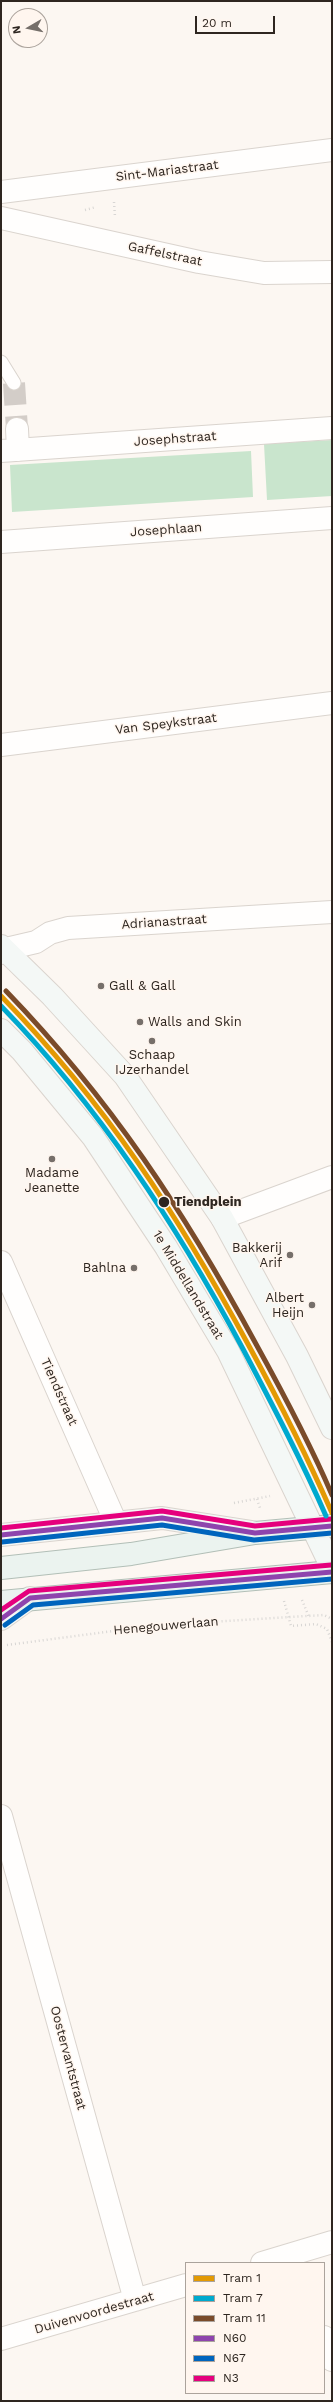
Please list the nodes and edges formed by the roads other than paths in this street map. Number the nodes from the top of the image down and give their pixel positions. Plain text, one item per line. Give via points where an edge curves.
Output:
1 (332, 150) edge
2 (1, 192) edge
3 (1, 218) edge
4 (332, 272) edge
5 (1, 362) edge
6 (14, 383) tunnel mouth
7 (332, 428) edge
8 (12, 443) edge
9 (332, 518) edge
10 (1, 542) edge
11 (332, 703) edge
12 (1, 745) edge
13 (332, 912) edge
14 (3, 949) edge
15 (1, 1030) edge
16 (332, 1177) edge
17 (222, 1218) junction
18 (1, 1262) edge
19 (332, 1428) edge
20 (116, 1523) junction
21 (322, 1526) edge
22 (255, 1533) junction
23 (1, 1535) edge
24 (1, 1568) edge
25 (332, 1568) edge
26 (332, 1572) edge
27 (30, 1598) junction
28 (1, 1602) edge
29 (1, 1619) edge
30 (1, 1816) edge
31 (8, 1867) edge
32 (332, 2242) edge
33 (296, 2258) edge
34 (269, 2262) edge
35 (185, 2286) edge
36 (135, 2300) junction
37 (1, 2339) edge
38 (325, 2340) edge
39 (332, 2360) edge

1 - 2 street, Sint-Mariastraat
3 - 4 street, Gaffelstraat via 198,262 264,273
5 - 6 lane
7 - 8 street, Josephstraat
9 - 10 street, Josephlaan
11 - 12 street, Van Speykstraat
13 - 14 street, Adrianastraat via 68,928 50,933 36,942
14 - 17 street via 52,996 125,1076
15 - 21 street, 1e Middellandstraat via 22,1051 92,1137 166,1247 228,1351
16 - 17 street
17 - 19 street via 297,1356
18 - 20 street, Tiendstraat
20 - 22 street via 162,1518
20 - 23 street
21 - 22 main road
21 - 25 street, 1e Middellandstraat
22 - 24 main road via 131,1554
26 - 27 main road
27 - 28 main road
27 - 29 street
30 - 31 street, Oostervantstraat
31 - 36 street, Oostervantstraat
32 - 33 street
33 - 34 street
35 - 36 street, Duivenvoordestraat
36 - 37 street, Duivenvoordestraat
38 - 39 street

